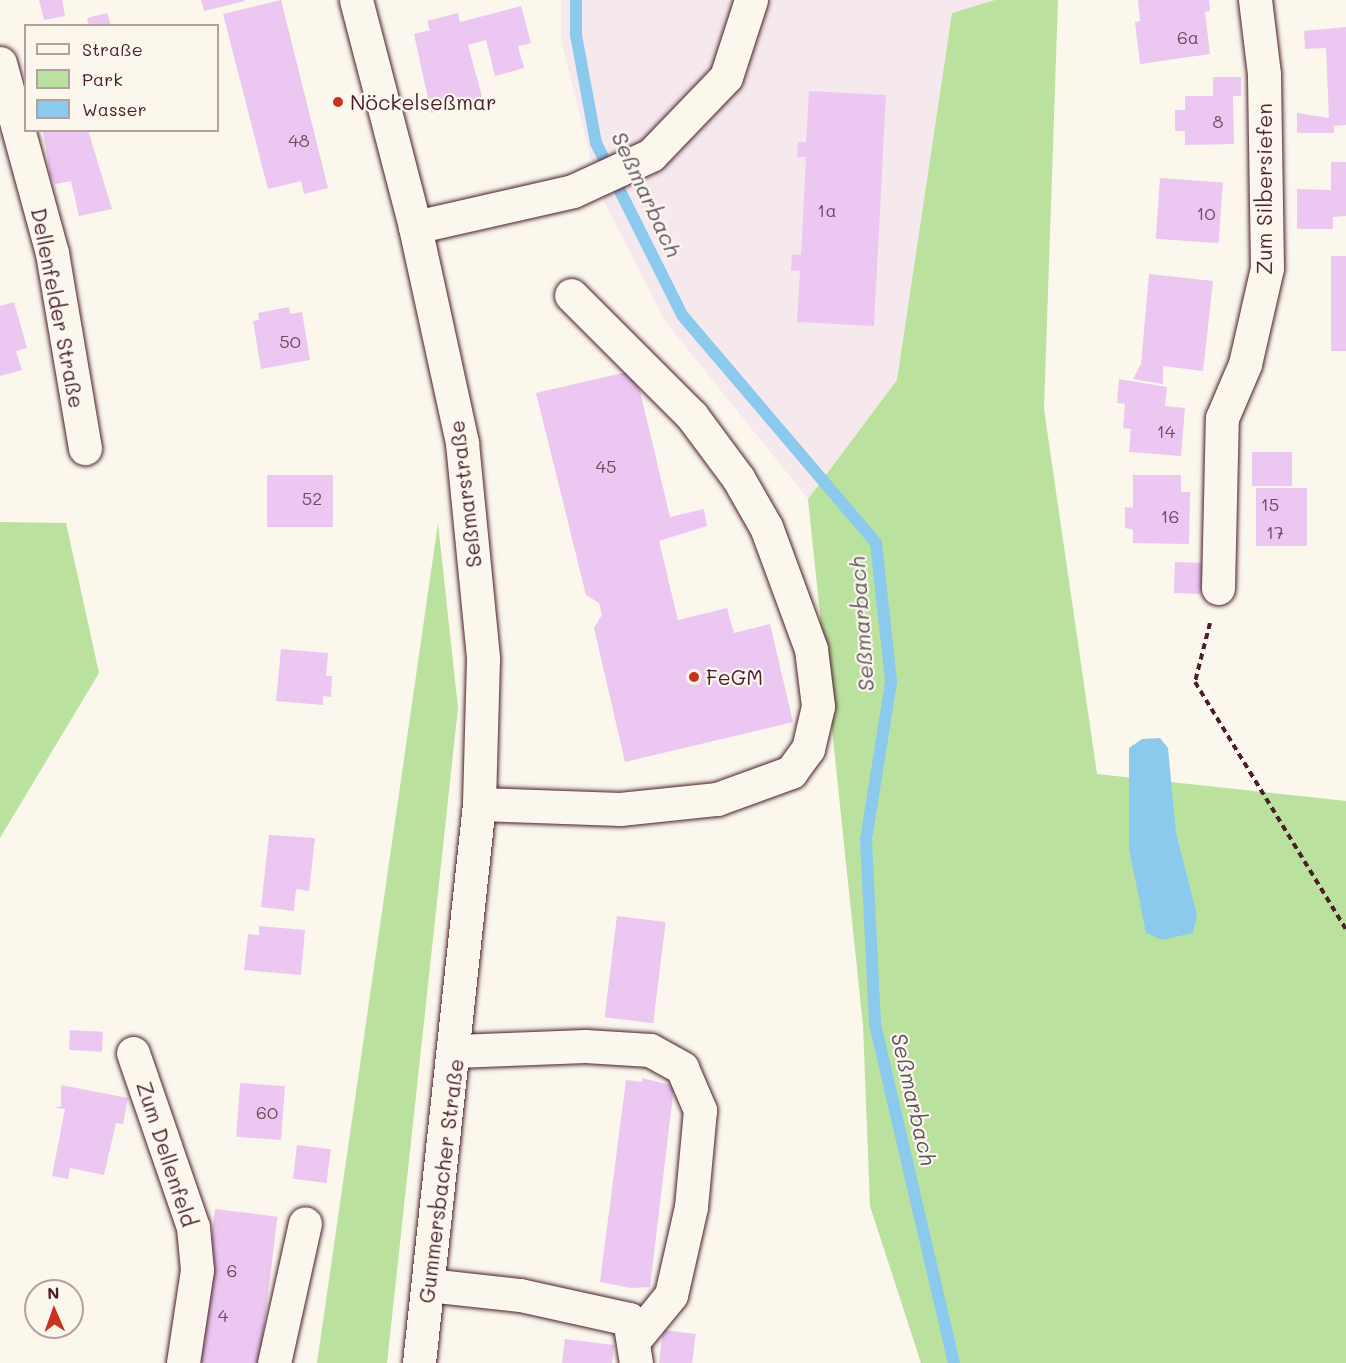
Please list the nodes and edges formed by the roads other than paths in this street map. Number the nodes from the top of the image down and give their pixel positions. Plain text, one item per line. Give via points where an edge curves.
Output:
1 (356, 0) edge
2 (751, 0) edge
3 (1256, 0) edge
4 (0, 63) edge
5 (415, 227) junction
6 (571, 295) dead end
7 (85, 448) dead end
8 (1218, 588) road end
9 (479, 804) junction
10 (461, 998) joint
11 (456, 1051) junction
12 (133, 1053) dead end
13 (305, 1223) dead end
14 (428, 1285) junction
15 (635, 1351) edge
16 (183, 1363) edge
17 (274, 1363) edge
18 (419, 1363) edge

1 - 5 street, Seßmarstraße
2 - 5 street via 726,77 651,155 573,191
3 - 8 street, Zum Silbersiefen via 1264,74 1267,268 1245,364 1222,418
4 - 7 street, Dellenfelder Straße via 52,253
5 - 9 street, Seßmarstraße via 462,443 483,659
6 - 9 street via 692,416 738,478 766,527 811,649 818,705 808,749 791,772 717,799 620,809
9 - 10 street, Seßmarstraße
10 - 11 street, Gummersbacher Straße
11 - 14 street, Gummersbacher Straße
11 - 15 street via 585,1046 650,1050 682,1068 700,1110 691,1207 671,1294
12 - 16 street, Zum Dellenfeld via 193,1227 197,1270
13 - 17 street
14 - 15 street via 520,1295 629,1319
14 - 18 street, Gummersbacher Straße

